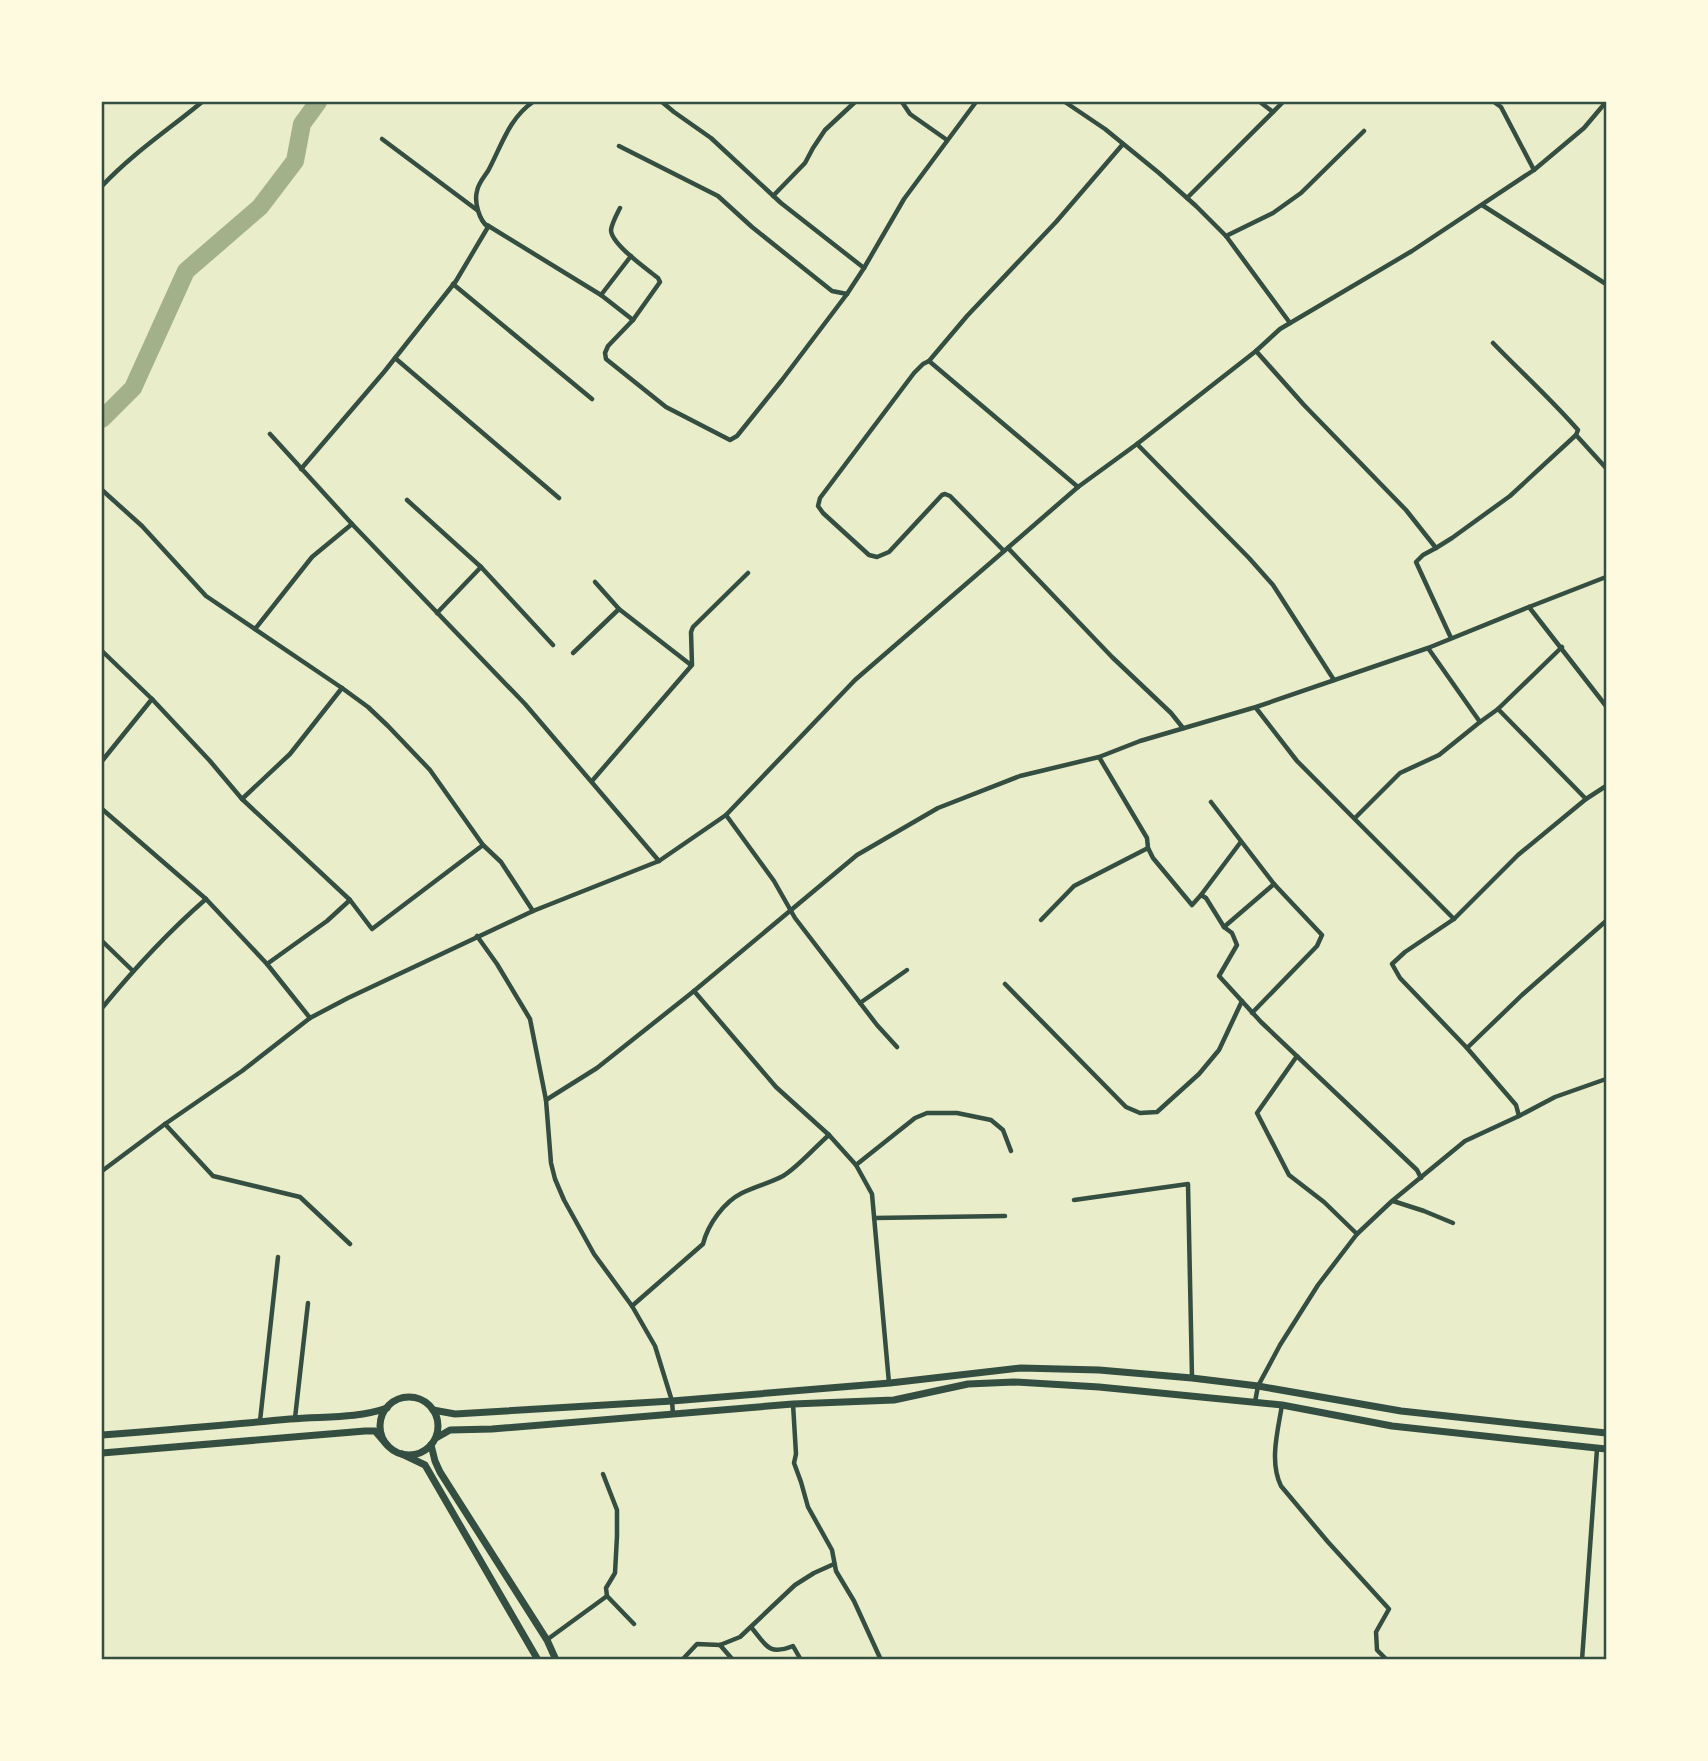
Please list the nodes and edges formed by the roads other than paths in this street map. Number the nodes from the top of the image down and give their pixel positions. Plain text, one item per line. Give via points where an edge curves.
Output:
1 (202, 102) edge
2 (533, 102) edge
3 (662, 102) edge
4 (856, 102) edge
5 (902, 102) edge
6 (976, 102) edge
7 (1065, 102) edge
8 (1260, 102) edge
9 (1283, 102) edge
10 (1494, 102) edge
11 (1606, 102) edge
12 (1272, 112) junction
13 (1364, 131) dead end
14 (382, 139) dead end
15 (947, 140) junction
16 (1123, 144) junction
17 (619, 146) dead end
18 (1534, 170) junction
19 (102, 186) edge
20 (773, 196) junction
21 (1187, 198) junction
22 (1482, 205) junction
23 (620, 208) dead end
24 (478, 211) junction
25 (484, 223) junction
26 (1226, 236) junction
27 (631, 256) junction
28 (864, 268) junction
29 (453, 284) junction
30 (1606, 284) edge
31 (847, 294) junction
32 (601, 295) junction
33 (633, 320) junction
34 (1290, 323) junction
35 (1493, 343) dead end
36 (1256, 351) junction
37 (395, 358) junction
38 (929, 361) junction
39 (592, 399) dead end
40 (270, 434) dead end
41 (1576, 435) junction
42 (1137, 444) junction
43 (1606, 468) edge
44 (301, 469) junction
45 (1078, 487) junction
46 (102, 489) edge
47 (559, 498) dead end
48 (407, 500) dead end
49 (352, 524) junction
50 (1436, 548) junction
51 (1006, 549) junction
52 (481, 567) junction
53 (747, 573) dead end
54 (1606, 577) edge
55 (595, 582) dead end
56 (1529, 607) junction
57 (619, 609) junction
58 (437, 613) junction
59 (255, 629) junction
60 (1451, 638) junction
61 (553, 645) dead end
62 (1562, 647) junction
63 (1428, 648) junction
64 (102, 651) edge
65 (573, 653) dead end
66 (692, 666) junction
67 (1334, 680) junction
68 (342, 688) junction
69 (152, 699) junction
70 (1606, 706) edge
71 (1256, 707) junction
72 (1498, 709) junction
73 (1480, 722) junction
74 (1182, 727) junction
75 (1099, 757) junction
76 (102, 761) edge
77 (592, 781) junction
78 (1606, 786) edge
79 (242, 799) junction
80 (1586, 799) junction
81 (1211, 802) dead end
82 (102, 809) edge
83 (726, 815) junction
84 (1355, 818) junction
85 (1240, 842) junction
86 (483, 845) junction
87 (1148, 848) junction
88 (659, 861) junction
89 (1274, 884) junction
90 (1201, 895) junction
91 (206, 899) junction
92 (350, 900) junction
93 (790, 909) junction
94 (533, 911) junction
95 (1454, 919) junction
96 (1041, 920) dead end
97 (1606, 921) edge
98 (1224, 927) junction
99 (477, 936) junction
100 (102, 940) edge
101 (267, 964) junction
102 (907, 970) dead end
103 (133, 971) junction
104 (1005, 984) dead end
105 (694, 991) junction
106 (1242, 1001) junction
107 (860, 1003) junction
108 (102, 1008) edge
109 (1252, 1013) junction
110 (310, 1018) junction
111 (897, 1047) dead end
112 (1467, 1048) junction
113 (1297, 1056) junction
114 (1606, 1079) edge
115 (546, 1100) junction
116 (1519, 1116) junction
117 (165, 1124) junction
118 (829, 1135) junction
119 (1011, 1151) dead end
120 (856, 1165) junction
121 (102, 1171) edge
122 (1421, 1178) junction
123 (1074, 1200) dead end
124 (1392, 1201) junction
125 (1005, 1216) dead end
126 (874, 1218) junction
127 (1453, 1223) dead end
128 (1357, 1234) junction
129 (350, 1244) dead end
130 (278, 1257) dead end
131 (308, 1303) dead end
132 (632, 1306) junction
133 (1192, 1378) junction
134 (890, 1383) junction
135 (1258, 1386) junction
136 (671, 1401) junction
137 (1255, 1402) junction
138 (793, 1404) junction
139 (1282, 1405) junction
140 (387, 1408) junction
141 (433, 1410) junction
142 (673, 1414) junction
143 (295, 1419) junction
144 (260, 1422) junction
145 (1606, 1433) edge
146 (102, 1435) edge
147 (434, 1441) junction
148 (387, 1446) junction
149 (1597, 1448) junction
150 (1606, 1449) edge
151 (102, 1453) edge
152 (402, 1454) junction
153 (603, 1474) dead end
154 (834, 1564) junction
155 (607, 1596) junction
156 (634, 1623) dead end
157 (751, 1627) junction
158 (547, 1640) junction
159 (720, 1644) junction
160 (538, 1660) edge
161 (556, 1660) edge
162 (682, 1660) edge
163 (733, 1660) edge
164 (801, 1660) edge
165 (881, 1660) edge
166 (1387, 1660) edge
167 (1582, 1660) edge

1 - 19 street via 127,160
2 - 24 street via 512,123 477,191
3 - 20 street via 711,138
4 - 20 street via 825,130 805,163
5 - 15 street via 910,114
6 - 15 street
7 - 16 street
8 - 12 street
9 - 12 street
10 - 18 street
11 - 18 street via 1584,128
12 - 21 street
13 - 26 street via 1301,193
14 - 24 street
15 - 28 street via 904,199
16 - 21 street
16 - 38 street
17 - 31 street via 718,196 832,291
18 - 22 street
20 - 28 street
21 - 26 street
22 - 30 street
22 - 34 street
23 - 27 street via 611,230
24 - 25 street
25 - 29 street via 488,227
25 - 32 street
26 - 34 street
27 - 32 street
27 - 33 street via 660,282
28 - 31 street
29 - 37 street
29 - 39 street
31 - 33 street via 730,440 666,407 606,359 608,346
32 - 33 street
34 - 36 street
35 - 41 street via 1558,407 1578,430
36 - 42 street
36 - 50 street
37 - 44 street
37 - 47 street
38 - 45 street
38 - 51 street via 914,373 818,506 877,557 889,552 945,494
40 - 44 street
41 - 43 street
41 - 50 street via 1510,496
42 - 45 street
42 - 67 street via 1273,585
44 - 49 street
45 - 51 street
46 - 59 street via 206,596
48 - 52 street
49 - 58 street
49 - 59 street via 312,557
50 - 60 street via 1416,562
51 - 74 street
51 - 83 street via 855,680
52 - 58 street
52 - 61 street
53 - 66 street via 693,627
54 - 56 street
55 - 57 street
56 - 60 street
56 - 62 street
57 - 65 street
57 - 66 street
58 - 77 street
59 - 68 street
60 - 63 street
62 - 70 street
62 - 72 street
63 - 67 street
63 - 73 street
64 - 69 street
66 - 77 street
67 - 71 street
68 - 79 street via 289,754
68 - 86 street via 368,707 430,770
69 - 76 street
69 - 79 street
71 - 74 street
71 - 84 street via 1297,761
72 - 73 street
72 - 80 street
73 - 84 street via 1439,755 1400,773
74 - 75 street
75 - 87 street via 1147,838
75 - 93 street via 1020,776 938,808 857,855
77 - 88 street
78 - 80 street
79 - 92 street
80 - 95 street via 1518,855
81 - 85 street
82 - 91 street
83 - 88 street
83 - 93 street
84 - 95 street
85 - 89 street
85 - 90 street
86 - 92 street via 372,929
86 - 94 street
87 - 90 street via 1192,905
87 - 96 street via 1074,886
88 - 94 street
89 - 98 street
89 - 109 street via 1322,935 1317,946
90 - 98 street
91 - 101 street
91 - 103 street
92 - 101 street
93 - 105 street
93 - 107 street
94 - 99 street
95 - 112 street via 1392,964
97 - 112 street
98 - 106 street via 1237,945 1219,976
99 - 110 street
99 - 115 street via 530,1020
100 - 103 street
101 - 110 street
102 - 107 street
103 - 108 street
104 - 106 street via 1126,1107 1140,1112 1157,1112 1199,1074 1219,1050
105 - 115 street via 597,1068
105 - 118 street via 776,1087
106 - 109 street
107 - 111 street
109 - 113 street
110 - 117 street
112 - 116 street via 1516,1105
113 - 122 street
113 - 128 street via 1257,1113 1289,1175
114 - 116 street
115 - 132 street via 555,1179 594,1254
116 - 122 street via 1465,1141
117 - 121 street
117 - 129 street via 213,1176 300,1197
118 - 120 street
118 - 132 street via 786,1175 731,1200 705,1233 703,1244
119 - 120 street via 1003,1130 990,1120 927,1113
120 - 126 street via 872,1194
122 - 124 street
123 - 133 street via 1188,1184
124 - 127 street
124 - 128 street
125 - 126 street
126 - 134 street
128 - 135 street via 1318,1285
130 - 144 street
131 - 143 street
132 - 136 street via 655,1346
133 - 134 main road via 1021,1368
133 - 135 main road
134 - 136 main road
135 - 137 street
135 - 145 main road via 1401,1411
136 - 141 main road via 454,1414
136 - 142 street
137 - 138 main road via 1014,1382 968,1384 894,1399
137 - 139 main road
138 - 142 main road
138 - 154 street via 794,1463
139 - 149 main road via 1392,1426
139 - 166 street via 1275,1454 1280,1486 1389,1609 1376,1632 1377,1650
140 - 141 main road via 409,1398 423,1401
140 - 143 main road via 351,1416
140 - 148 main road via 380,1427
141 - 147 main road via 438,1428
142 - 147 main road via 450,1430
143 - 144 main road
144 - 146 main road
147 - 152 main road via 418,1454
147 - 158 main road via 440,1472
148 - 151 main road via 375,1431 365,1431
148 - 152 main road
149 - 150 main road
149 - 167 street
152 - 160 main road via 425,1465
153 - 155 street via 617,1510 615,1573 606,1588
154 - 157 street via 795,1585
154 - 165 street
155 - 156 street
155 - 158 street
157 - 159 street
157 - 164 street via 766,1646 779,1651 793,1646
158 - 161 main road
159 - 162 street via 697,1644
159 - 163 street

